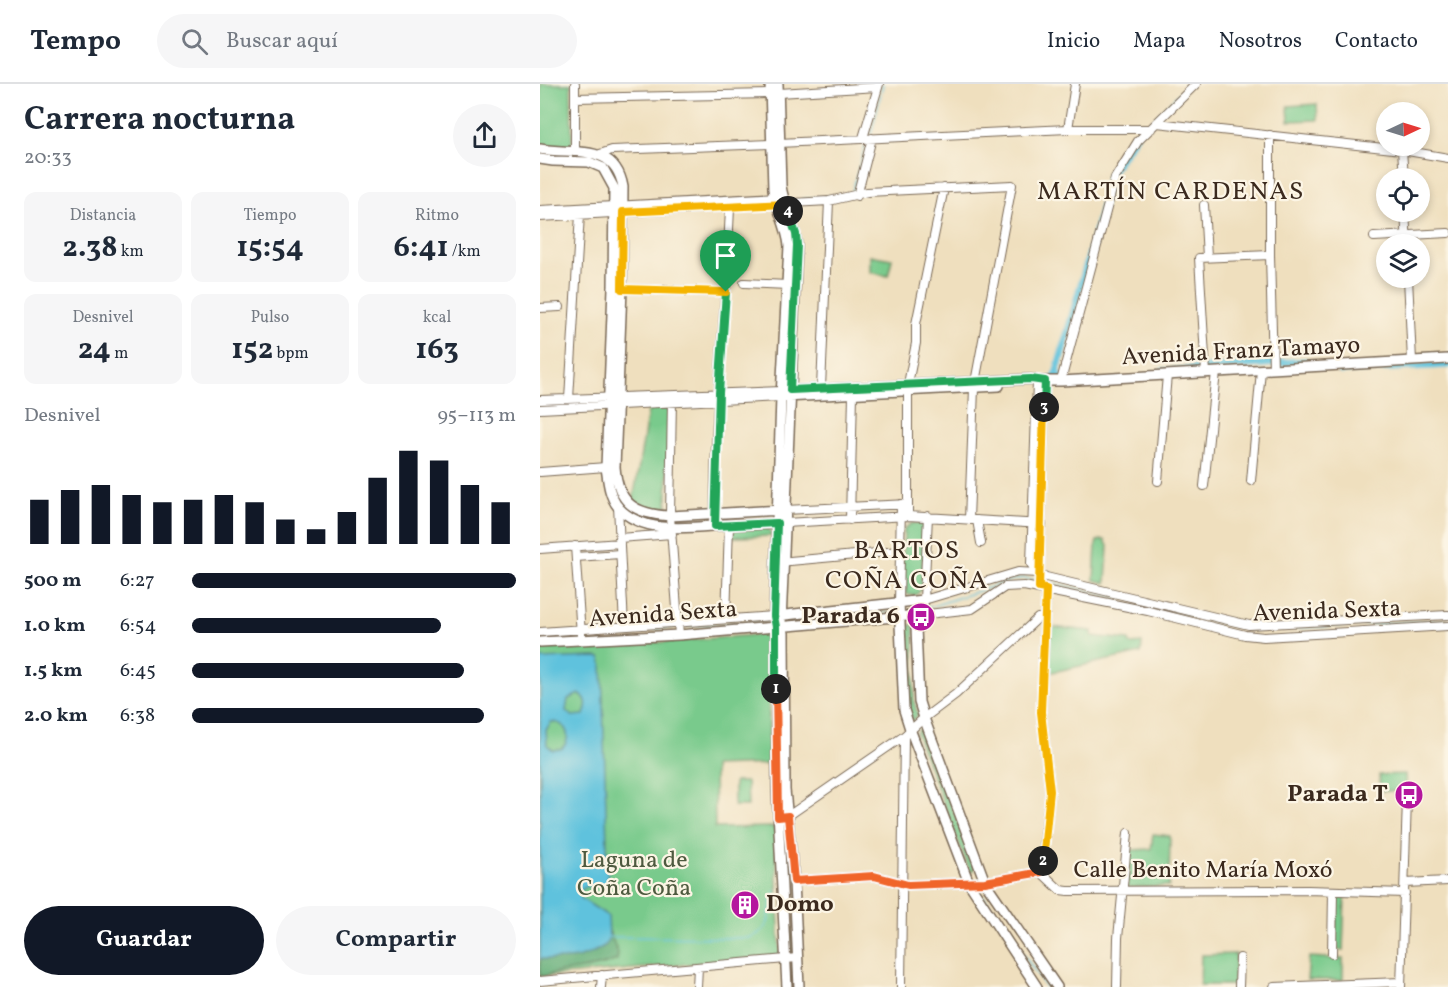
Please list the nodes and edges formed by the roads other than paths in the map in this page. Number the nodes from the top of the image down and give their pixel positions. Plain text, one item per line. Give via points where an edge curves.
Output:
1 (575, 84) edge
2 (1075, 84) edge
3 (1196, 84) edge
4 (878, 85) edge
5 (774, 89) edge
6 (575, 98) junction
7 (1154, 126) junction
8 (1068, 129) junction
9 (1270, 135) junction
10 (863, 138) junction
11 (872, 138) junction
12 (775, 144) junction
13 (1376, 147) edge
14 (540, 149) edge
15 (575, 151) junction
16 (1448, 151) edge
17 (600, 154) junction
18 (1432, 155) joint
19 (1448, 158) edge
20 (540, 159) edge
21 (944, 188) junction
22 (857, 196) junction
23 (780, 201) junction
24 (829, 201) junction
25 (1204, 205) dead end
26 (730, 207) junction
27 (618, 209) junction
28 (540, 210) edge
29 (580, 214) junction
30 (540, 217) edge
31 (1448, 233) edge
32 (1427, 234) edge
33 (1270, 255) junction
34 (1207, 257) junction
35 (744, 283) dead end
36 (788, 285) junction
37 (1408, 288) edge
38 (622, 289) junction
39 (726, 292) junction
40 (560, 307) dead end
41 (540, 308) edge
42 (1448, 359) edge
43 (1412, 361) junction
44 (1273, 369) junction
45 (1261, 370) junction
46 (1216, 372) junction
47 (1206, 373) junction
48 (1167, 375) junction
49 (1041, 381) junction
50 (1061, 381) junction
51 (975, 385) junction
52 (908, 387) junction
53 (821, 388) junction
54 (786, 394) junction
55 (853, 394) junction
56 (719, 396) junction
57 (672, 398) junction
58 (569, 399) junction
59 (540, 400) edge
60 (612, 402) junction
61 (540, 409) edge
62 (606, 467) junction
63 (540, 472) edge
64 (1158, 481) dead end
65 (1251, 481) dead end
66 (1204, 486) dead end
67 (904, 504) junction
68 (618, 506) junction
69 (850, 508) junction
70 (781, 510) junction
71 (715, 514) junction
72 (670, 516) junction
73 (904, 516) junction
74 (928, 516) junction
75 (850, 520) junction
76 (973, 520) junction
77 (781, 523) junction
78 (1033, 524) junction
79 (1042, 524) junction
80 (729, 525) junction
81 (715, 526) junction
82 (672, 531) junction
83 (619, 541) junction
84 (981, 543) dead end
85 (575, 546) junction
86 (540, 549) edge
87 (900, 551) junction
88 (620, 554) junction
89 (576, 557) junction
90 (779, 562) junction
91 (1040, 582) junction
92 (1140, 603) junction
93 (922, 607) junction
94 (899, 610) junction
95 (1448, 615) edge
96 (1044, 617) junction
97 (726, 619) junction
98 (778, 621) junction
99 (624, 626) junction
100 (1448, 626) edge
101 (678, 628) junction
102 (540, 632) edge
103 (581, 635) junction
104 (540, 642) edge
105 (924, 718) junction
106 (907, 732) junction
107 (1407, 799) dead end
108 (783, 816) junction
109 (1128, 834) dead end
110 (1041, 872) junction
111 (794, 881) junction
112 (1448, 881) edge
113 (985, 882) junction
114 (969, 883) junction
115 (1406, 883) junction
116 (902, 884) junction
117 (1333, 891) junction
118 (1122, 892) junction
119 (1405, 893) junction
120 (1332, 954) dead end
121 (797, 958) junction
122 (1240, 958) dead end
123 (785, 959) junction
124 (698, 967) junction
125 (602, 975) junction
126 (540, 981) edge
127 (1401, 985) edge
128 (1035, 986) edge
129 (601, 987) edge
130 (697, 987) edge
131 (787, 987) edge
132 (798, 987) edge
133 (901, 987) edge
134 (1057, 987) edge
135 (1117, 987) edge
136 (1239, 987) edge
137 (1274, 987) edge

1 - 6 street
2 - 8 street
3 - 7 street
4 - 5 street
4 - 10 street
5 - 6 street
5 - 12 main road
6 - 15 street
7 - 8 street
7 - 9 street
7 - 50 street via 1138,141 1115,178
8 - 11 street
9 - 13 street
9 - 33 street
10 - 11 street
10 - 12 street
11 - 22 street
12 - 17 street via 612,150
12 - 23 main road
14 - 15 main road
15 - 17 main road
16 - 18 street
17 - 27 main road via 621,176
18 - 19 street
20 - 27 main road via 589,162 603,168 610,177
21 - 22 street via 867,192
21 - 51 street via 1012,185
21 - 52 street via 916,324
22 - 24 street
23 - 24 street
23 - 26 street
23 - 27 street
23 - 36 main road via 789,238
23 - 54 main road via 794,225 797,245
24 - 53 street
25 - 34 street
26 - 27 street
26 - 39 street
27 - 28 street
27 - 29 street
27 - 38 main road
27 - 60 main road
29 - 30 street
29 - 58 street
31 - 32 street
33 - 34 street
33 - 44 street
34 - 47 street via 1199,258
35 - 36 street
36 - 54 main road
37 - 43 street
38 - 39 street
38 - 60 main road
39 - 56 street
40 - 41 street
42 - 43 main road, Avenida Franz Tamayo
43 - 44 main road, Avenida Franz Tamayo
44 - 45 main road, Avenida Franz Tamayo
45 - 46 main road, Avenida Franz Tamayo
45 - 65 street
46 - 47 main road, Avenida Franz Tamayo
46 - 66 street
47 - 48 main road, Avenida Franz Tamayo
48 - 50 main road, Avenida Franz Tamayo
48 - 64 street
49 - 50 main road, Avenida Franz Tamayo
49 - 51 main road, Avenida Franz Tamayo
49 - 78 street
49 - 79 street
51 - 52 main road, Avenida Franz Tamayo
51 - 76 street
52 - 53 main road, Avenida Franz Tamayo
52 - 55 main road, Avenida Franz Tamayo
52 - 67 street
53 - 54 main road, Avenida Franz Tamayo
54 - 55 main road, Avenida Franz Tamayo
54 - 56 street, Avenida Franz Tamayo
54 - 70 main road
55 - 69 street
56 - 57 street, Avenida Franz Tamayo
56 - 71 street
57 - 60 street, Avenida Franz Tamayo
57 - 72 street
58 - 59 street, Avenida Franz Tamayo
58 - 60 street, Avenida Franz Tamayo
60 - 61 street, Avenida Franz Tamayo
60 - 62 main road
60 - 72 main road via 620,493 641,511
62 - 63 street
62 - 68 main road via 611,495
67 - 69 street
67 - 73 street
68 - 82 main road via 631,518
68 - 83 street
69 - 70 street
69 - 75 street
70 - 71 main road
70 - 77 main road
71 - 72 main road
71 - 81 street
72 - 82 street
73 - 74 street
73 - 75 street
73 - 87 street
74 - 76 street
74 - 93 street
75 - 77 street
76 - 78 street
76 - 84 street
77 - 80 main road
77 - 90 main road
78 - 79 street
78 - 91 street via 1031,564
79 - 91 street
80 - 81 main road
80 - 97 street
81 - 82 main road
82 - 83 street
82 - 101 street
83 - 85 street
83 - 88 street
85 - 86 street
85 - 89 street
87 - 90 street
87 - 94 street
88 - 89 street
88 - 99 street
89 - 103 street
90 - 98 main road
91 - 92 street, Avenida Sexta
91 - 92 street, Avenida Sexta via 1046,577
91 - 93 street, Avenida Sexta via 1005,587 972,609
91 - 93 street, Avenida Sexta via 1018,572
91 - 96 street
92 - 95 street, Avenida Sexta via 1249,625
92 - 100 street, Avenida Sexta via 1245,635 1264,637
93 - 94 main road, Avenida Sexta
93 - 94 main road, Avenida Sexta
93 - 105 main road via 916,627 919,702
94 - 98 main road, Avenida Sexta
94 - 98 main road, Avenida Sexta
94 - 106 main road
96 - 105 street via 1038,618 956,694
96 - 110 street via 1041,712 1050,791
97 - 98 street, Avenida Sexta
97 - 101 street, Avenida Sexta
98 - 101 main road, Avenida Sexta
98 - 108 main road
99 - 101 street, Avenida Sexta
99 - 103 street, Avenida Sexta
101 - 103 main road, Avenida Sexta
102 - 103 street, Avenida Sexta
103 - 104 main road, Avenida Sexta
105 - 106 street
105 - 113 main road
106 - 108 street
106 - 114 main road
106 - 116 street
107 - 115 street
108 - 111 main road
108 - 123 main road
109 - 118 street
110 - 113 street, Calle Benito María Moxó
110 - 118 street, Calle Benito María Moxó via 1060,890
111 - 116 street, Calle Benito María Moxó via 874,876
111 - 121 main road
112 - 115 street
113 - 114 street, Calle Benito María Moxó
113 - 134 main road
114 - 116 street, Calle Benito María Moxó
114 - 128 main road
115 - 119 street
116 - 133 street
117 - 118 street, Calle Benito María Moxó
117 - 119 street, Calle Benito María Moxó
117 - 120 street
118 - 135 street
119 - 127 street
121 - 123 street
121 - 132 main road
122 - 136 street
123 - 124 street
123 - 131 main road
124 - 125 street
124 - 130 street
125 - 126 street
125 - 129 street
127 - 137 street

